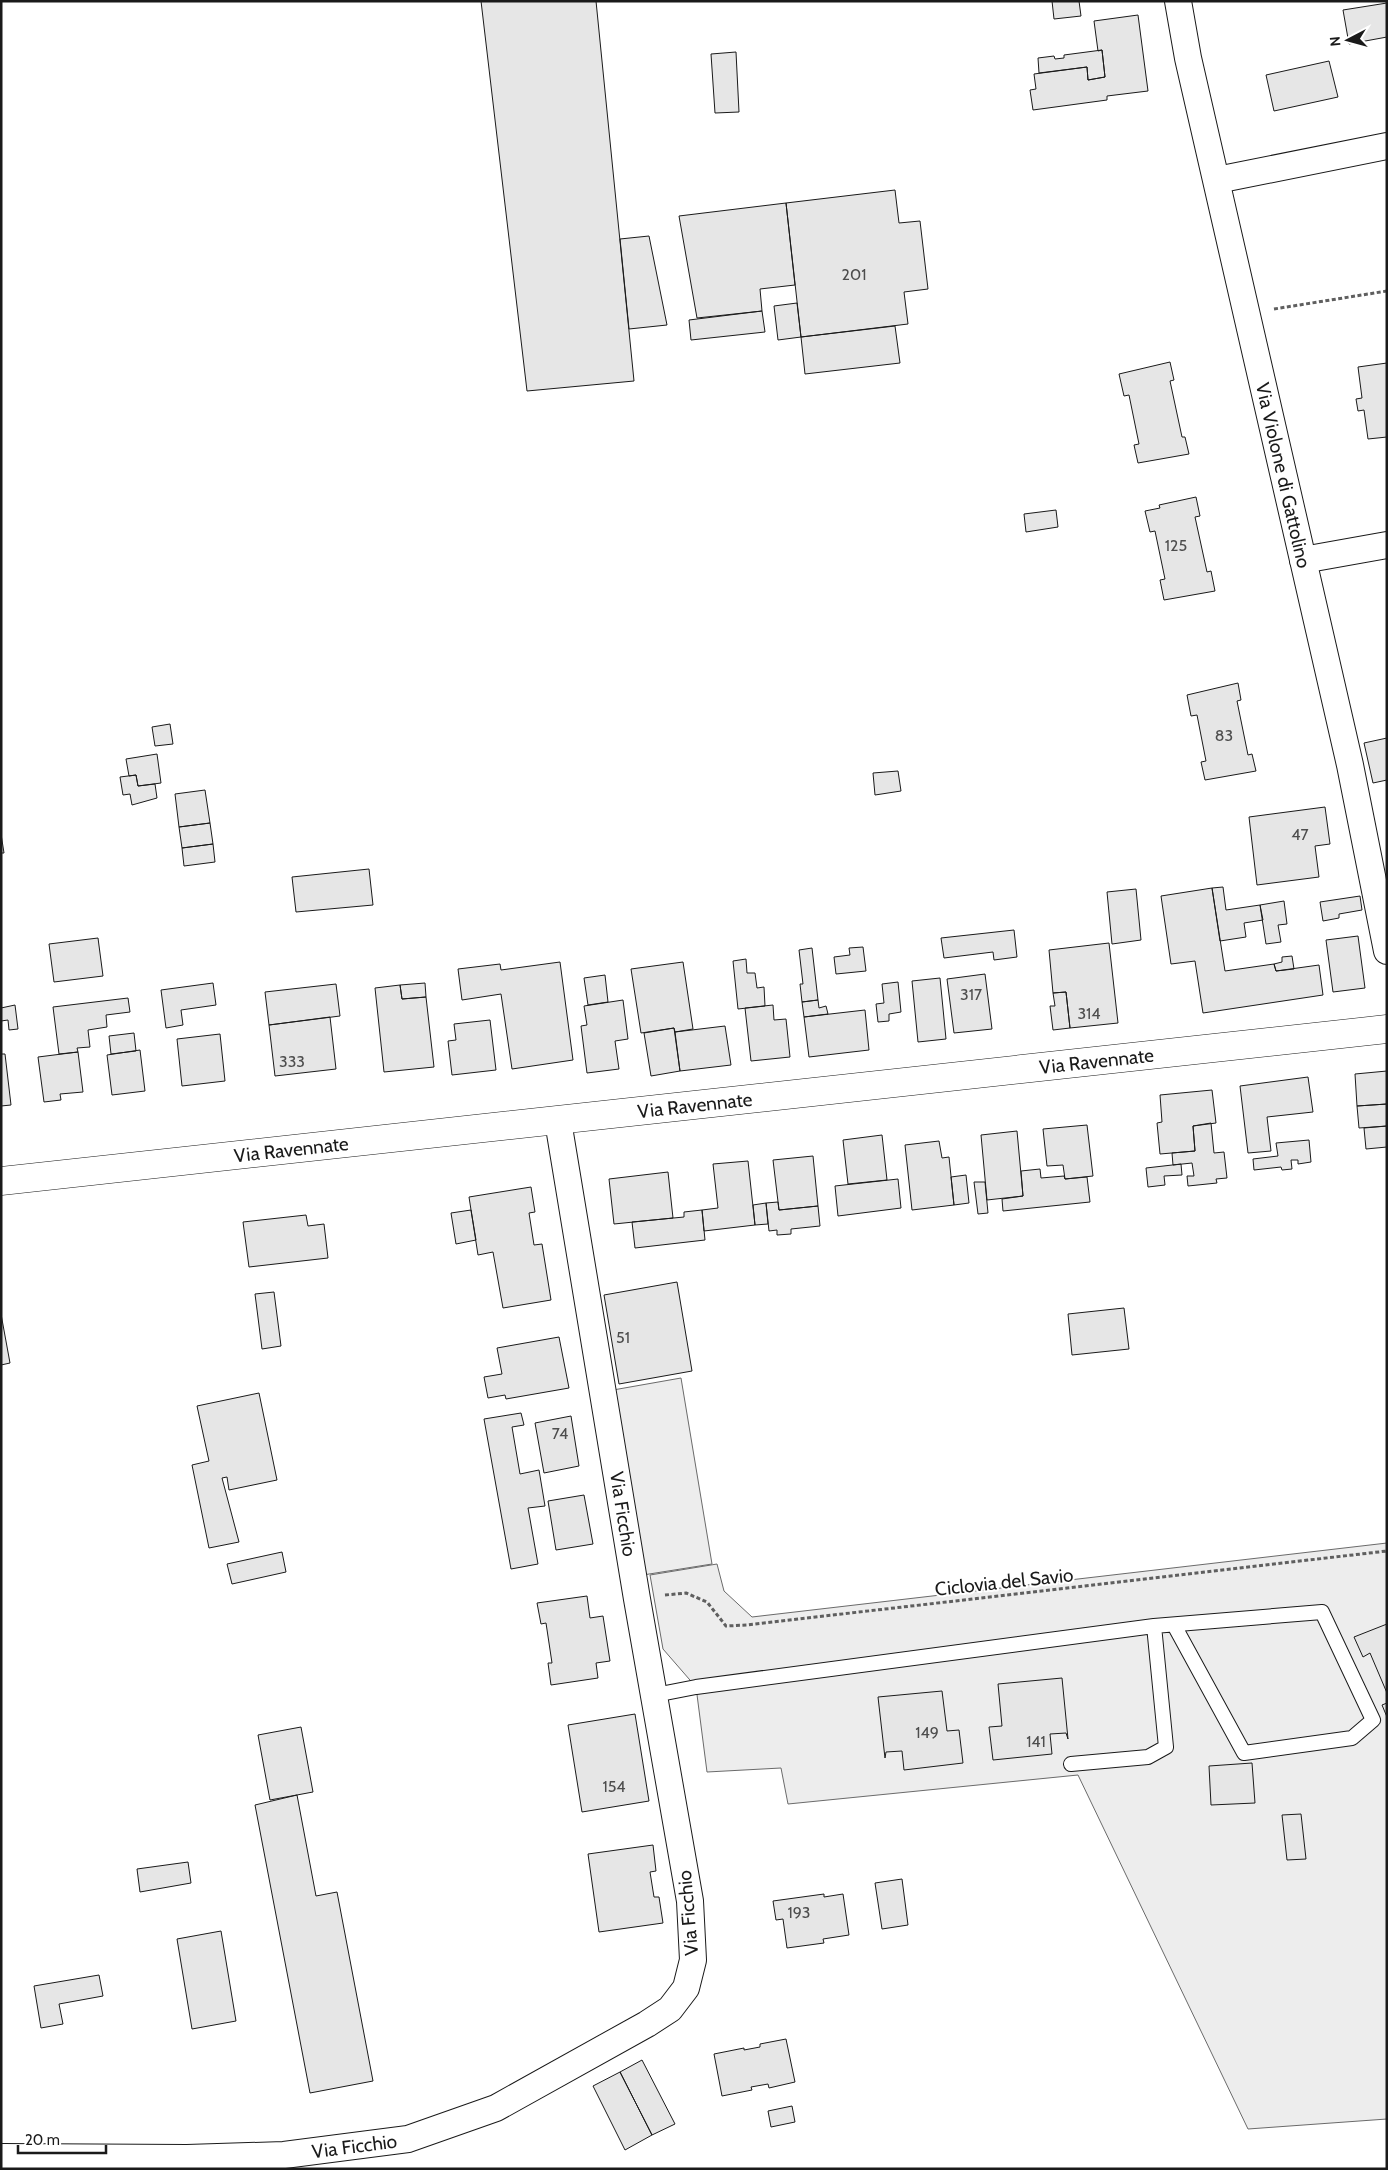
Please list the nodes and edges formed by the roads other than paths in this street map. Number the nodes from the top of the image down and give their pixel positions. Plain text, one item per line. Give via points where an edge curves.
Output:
1 (1178, 1) edge
2 (1387, 146) edge
3 (1217, 180) junction
4 (1387, 545) edge
5 (1303, 560) junction
6 (1387, 951) edge
7 (1387, 1029) edge
8 (558, 1120) junction
9 (1, 1181) edge
10 (1174, 1625) junction
11 (1154, 1626) junction
12 (655, 1695) junction
13 (1071, 1764) dead end
14 (1, 2157) edge

1 - 3 street, Via Violone di Gattolino
2 - 3 street
3 - 5 street, Via Violone di Gattolino
4 - 5 street
5 - 6 street, Via Violone di Gattolino via 1350,765
7 - 8 main road, Via Ravennate
8 - 9 main road, Via Ravennate
8 - 12 street, Via Ficchio
10 - 10 lane via 1322,1612 1373,1720 1352,1738 1244,1753
10 - 11 lane
11 - 12 lane
11 - 13 lane via 1166,1747 1148,1757
12 - 14 street, Via Ficchio via 690,1901 693,1960 686,1988 670,2009 496,2108 408,2139 284,2155

